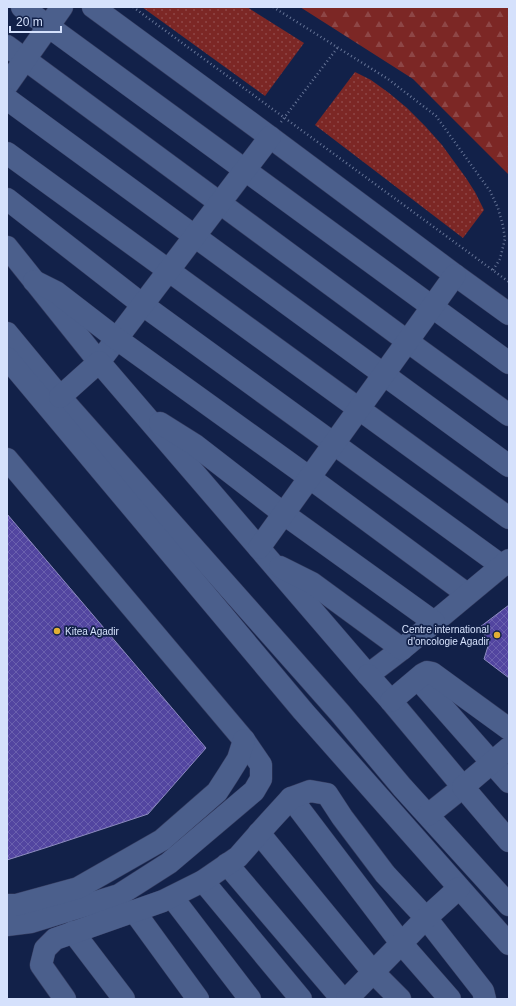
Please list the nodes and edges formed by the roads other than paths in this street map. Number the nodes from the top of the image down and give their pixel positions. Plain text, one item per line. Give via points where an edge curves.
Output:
1 (22, 7) edge
2 (62, 7) edge
3 (93, 7) edge
4 (48, 26) junction
5 (7, 46) edge
6 (25, 59) junction
7 (7, 84) edge
8 (7, 98) edge
9 (270, 137) junction
10 (7, 153) edge
11 (245, 170) junction
12 (7, 200) edge
13 (220, 202) junction
14 (194, 236) junction
15 (7, 247) edge
16 (169, 271) junction
17 (455, 275) junction
18 (34, 281) junction
19 (143, 305) junction
20 (432, 307) junction
21 (509, 314) edge
22 (7, 333) edge
23 (117, 339) junction
24 (407, 341) junction
25 (7, 358) edge
26 (99, 362) junction
27 (509, 363) edge
28 (383, 374) junction
29 (60, 396) junction
30 (359, 409) junction
31 (142, 412) junction
32 (509, 414) edge
33 (334, 444) junction
34 (7, 459) edge
35 (509, 466) edge
36 (310, 478) junction
37 (284, 514) junction
38 (509, 518) edge
39 (265, 555) junction
40 (505, 563) edge
41 (467, 594) junction
42 (434, 622) junction
43 (402, 649) junction
44 (368, 675) junction
45 (418, 679) junction
46 (391, 701) junction
47 (509, 729) edge
48 (244, 740) junction
49 (509, 748) edge
50 (491, 763) junction
51 (509, 782) edge
52 (463, 787) junction
53 (291, 798) junction
54 (428, 815) junction
55 (259, 832) junction
56 (509, 841) edge
57 (228, 864) junction
58 (203, 881) junction
59 (459, 888) junction
60 (172, 896) junction
61 (509, 904) edge
62 (7, 905) edge
63 (134, 911) junction
64 (426, 918) junction
65 (7, 925) edge
66 (73, 932) junction
67 (401, 943) junction
68 (509, 944) edge
69 (373, 972) junction
70 (65, 999) edge
71 (124, 999) edge
72 (198, 999) edge
73 (250, 999) edge
74 (301, 999) edge
75 (342, 999) edge
76 (347, 999) edge
77 (400, 999) edge
78 (450, 999) edge
79 (485, 999) edge

1 - 4 street
2 - 4 street
3 - 9 street
4 - 6 street
4 - 11 street
5 - 6 street
6 - 7 street
6 - 13 street
8 - 14 street
9 - 11 street
9 - 17 street
10 - 16 street
11 - 13 street
11 - 20 street
12 - 19 street
13 - 14 street
13 - 24 street
14 - 16 street
14 - 28 street
15 - 18 street
16 - 19 street
16 - 30 street
17 - 20 street
17 - 21 street
18 - 23 street via 56,292
18 - 26 street
19 - 23 street
19 - 33 street
20 - 24 street
20 - 27 street
22 - 29 street
23 - 26 street
23 - 36 street
24 - 28 street
24 - 32 street
25 - 59 street via 303,711
26 - 29 street
26 - 31 street
28 - 30 street
28 - 35 street
29 - 54 street
30 - 33 street
30 - 38 street
31 - 37 street via 195,445
31 - 39 street
33 - 36 street
33 - 40 street
34 - 48 street
36 - 37 street
36 - 41 street
37 - 39 street
37 - 42 street
39 - 43 street via 312,583
39 - 44 street
40 - 41 street
41 - 42 street
42 - 43 street
43 - 44 street
44 - 46 street
45 - 46 street
45 - 47 street via 427,672 432,673
45 - 50 street
46 - 52 street
48 - 62 street via 238,759 217,792 162,840 78,888
48 - 65 street via 261,765 262,779 254,791 170,863 119,895 31,922
49 - 50 street
50 - 51 street
50 - 52 street
52 - 54 street
52 - 56 street
53 - 55 street
53 - 64 street via 310,791 327,794 385,874
53 - 67 street
54 - 61 street
55 - 57 street via 238,857
55 - 69 street
57 - 58 street
57 - 75 street
58 - 60 street
58 - 74 street
59 - 64 street
59 - 68 street
60 - 63 street
60 - 73 street
63 - 66 street
63 - 72 street
64 - 67 street
64 - 79 street via 483,991
66 - 70 street via 55,939 44,949 41,965
66 - 71 street
67 - 69 street
67 - 78 street
69 - 76 street
69 - 77 street

